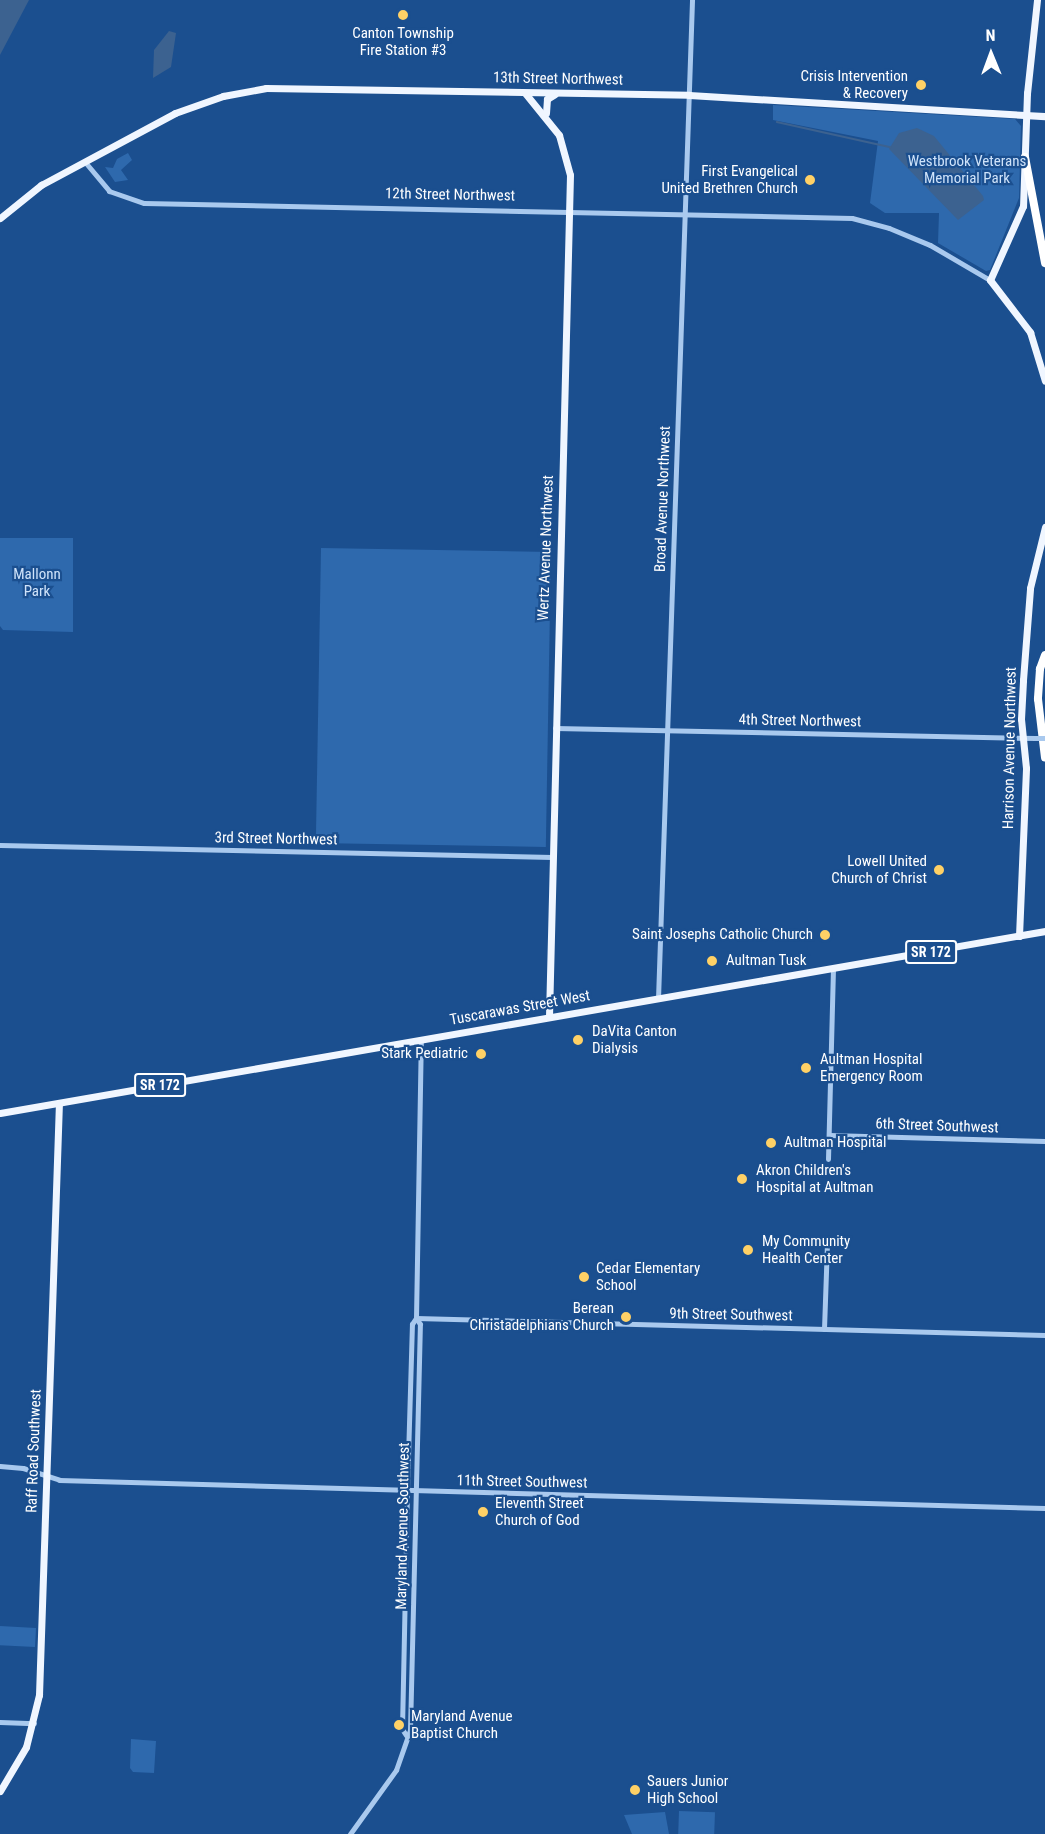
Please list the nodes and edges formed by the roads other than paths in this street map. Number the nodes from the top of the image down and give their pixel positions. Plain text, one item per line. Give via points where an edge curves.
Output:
1 (692, 0) edge
2 (1037, 0) edge
3 (525, 93) junction
4 (558, 93) junction
5 (689, 95) junction
6 (1026, 115) junction
7 (546, 116) junction
8 (1045, 116) edge
9 (1025, 157) junction
10 (86, 162) junction
11 (569, 211) junction
12 (684, 213) junction
13 (0, 218) edge
14 (1045, 263) edge
15 (990, 280) junction
16 (1045, 381) edge
17 (1045, 527) edge
18 (1045, 655) edge
19 (1045, 661) edge
20 (555, 728) junction
21 (667, 730) junction
22 (1045, 731) edge
23 (1023, 738) junction
24 (1045, 738) edge
25 (1045, 758) edge
26 (0, 845) edge
27 (552, 858) junction
28 (1045, 931) edge
29 (1019, 936) junction
30 (833, 969) junction
31 (658, 999) junction
32 (549, 1017) junction
33 (421, 1040) junction
34 (59, 1103) junction
35 (0, 1113) edge
36 (829, 1135) junction
37 (1045, 1141) edge
38 (828, 1158) dead end
39 (826, 1240) dead end
40 (416, 1318) junction
41 (824, 1329) junction
42 (1045, 1335) edge
43 (0, 1466) edge
44 (46, 1477) junction
45 (407, 1491) junction
46 (416, 1492) junction
47 (1045, 1508) edge
48 (0, 1722) edge
49 (35, 1723) junction
50 (405, 1735) junction
51 (0, 1791) edge
52 (350, 1834) edge

1 - 5 street, Broad Avenue Northwest
2 - 6 main road
3 - 4 main road, 13th Street Northwest
3 - 7 main road, Wertz Avenue Northwest
3 - 10 main road, 13th Street Northwest via 292,87 248,90 191,106
4 - 5 main road, 13th Street Northwest
4 - 7 main road via 547,99
5 - 6 main road, 13th Street Northwest
5 - 12 street, Broad Avenue Northwest
6 - 8 main road, 13th Street Northwest
6 - 9 main road
7 - 11 main road, Wertz Avenue Northwest via 567,154
9 - 14 highway
9 - 15 main road via 1021,215
10 - 11 street, 12th Street Northwest via 106,189 138,202
10 - 13 main road via 31,192
11 - 12 street, 12th Street Northwest
11 - 20 main road, Wertz Avenue Northwest
12 - 15 street, 12th Street Northwest via 852,218 930,245
12 - 21 street, Broad Avenue Northwest
15 - 16 main road via 1025,323
17 - 23 main road, Harrison Avenue Northwest via 1030,588
18 - 25 highway via 1038,699
19 - 22 highway
20 - 21 street, 4th Street Northwest
20 - 27 main road, Wertz Avenue Northwest
21 - 23 street, 4th Street Northwest
21 - 31 street, Broad Avenue Northwest
23 - 24 street, 4th Street Northwest, bridge
23 - 29 main road, Harrison Avenue Northwest via 1026,768
26 - 27 street, 3rd Street Northwest
27 - 32 main road, Wertz Avenue Northwest
28 - 29 main road, Tuscarawas Street West / SR 172
29 - 30 main road, Tuscarawas Street West / SR 172
30 - 31 main road, Tuscarawas Street West / SR 172
30 - 36 street
31 - 32 main road, Tuscarawas Street West / SR 172
32 - 33 main road, Tuscarawas Street West / SR 172
33 - 34 main road, Tuscarawas Street West / SR 172
33 - 40 street, Maryland Avenue Southwest
34 - 35 main road, Tuscarawas Street West / SR 172
34 - 44 main road, Raff Road Southwest
36 - 37 street, 6th Street Southwest
36 - 38 street
39 - 41 street
40 - 41 street, 9th Street Southwest
40 - 45 street, Maryland Avenue Southwest via 412,1324
40 - 46 street, Maryland Avenue Southwest via 420,1324
41 - 42 street, 9th Street Southwest
43 - 44 street, 11th Street Southwest via 24,1468
44 - 45 street, 11th Street Southwest
44 - 49 main road, Raff Road Southwest via 40,1686
45 - 46 street, 11th Street Southwest
45 - 50 street, Maryland Avenue Southwest via 402,1729
46 - 47 street, 11th Street Southwest
46 - 50 street, Maryland Avenue Southwest via 410,1730
48 - 49 street
49 - 51 main road, Raff Road Southwest via 18,1764
50 - 52 street, Maryland Avenue Southwest via 398,1768

